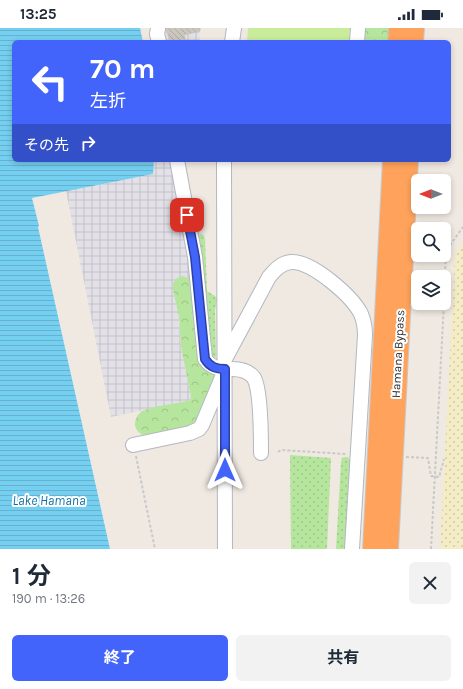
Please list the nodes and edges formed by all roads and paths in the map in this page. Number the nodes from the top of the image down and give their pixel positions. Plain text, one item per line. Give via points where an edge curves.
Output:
1 (158, 28) edge
2 (234, 28) edge
3 (358, 28) edge
4 (399, 28) edge
5 (414, 28) edge
6 (158, 40) edge
7 (232, 40) edge
8 (357, 40) edge
9 (398, 40) edge
10 (414, 40) edge
11 (177, 162) edge
12 (224, 162) edge
13 (393, 162) edge
14 (408, 162) edge
15 (463, 227) edge
16 (445, 270) edge
17 (444, 310) edge
18 (225, 364) junction
19 (133, 445) joint
20 (261, 452) dead end
21 (278, 452) dead end
22 (344, 454) dead end
23 (410, 457) dead end
24 (444, 459) dead end
25 (435, 476) junction
26 (155, 549) edge
27 (225, 549) edge
28 (352, 549) edge
29 (373, 549) edge
30 (388, 549) edge
31 (431, 549) edge

1 - 6 street
2 - 7 street
3 - 8 street
4 - 9 highway
5 - 10 highway
11 - 18 street via 195,257 205,359 213,367
12 - 18 street
13 - 29 highway, Hamana Bypass, bridge
14 - 30 highway, Hamana Bypass, bridge
15 - 16 path via 446,251
17 - 25 path
18 - 19 street via 199,429
18 - 20 street via 249,373 254,378 258,394
18 - 27 street
18 - 28 street via 269,277 282,265 290,262 299,263 326,277 342,290 360,313 365,335
19 - 26 path
21 - 22 path via 281,450
23 - 25 path via 428,458 431,476
24 - 25 path via 439,477
25 - 31 path

